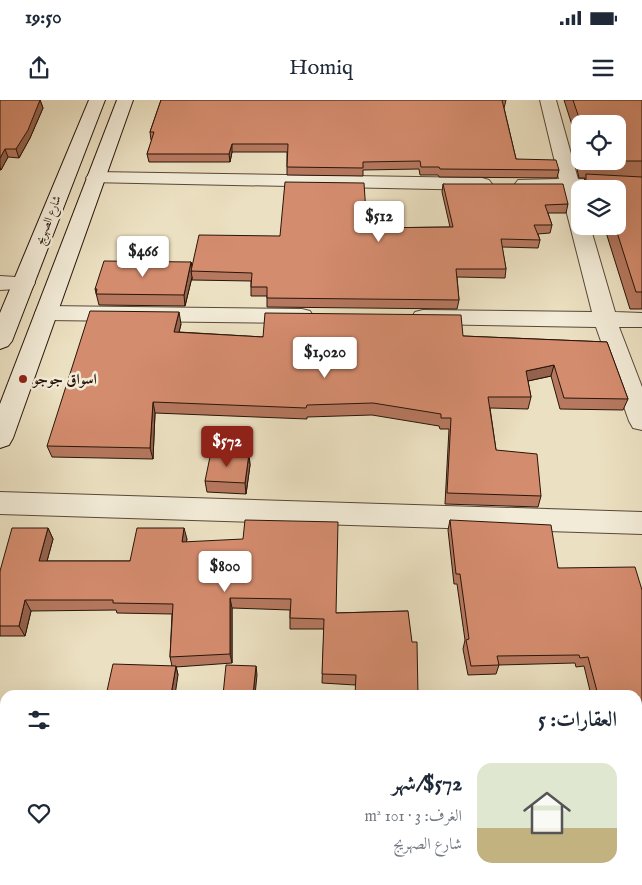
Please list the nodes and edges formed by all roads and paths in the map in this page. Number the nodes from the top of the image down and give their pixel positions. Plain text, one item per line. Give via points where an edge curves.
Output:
1 (97, 100) edge
2 (125, 100) edge
3 (548, 100) edge
4 (96, 178) junction
5 (569, 184) junction
6 (642, 186) edge
7 (571, 192) edge
8 (582, 235) edge
9 (0, 283) edge
10 (24, 283) junction
11 (46, 312) junction
12 (325, 316) edge
13 (402, 317) edge
14 (605, 319) junction
15 (642, 320) edge
16 (0, 341) edge
17 (642, 421) edge
18 (0, 438) edge
19 (0, 503) edge
20 (642, 523) edge

1 - 10 street, شارع الصهريج
2 - 4 street
3 - 5 street
4 - 5 street via 336,184
4 - 11 street
5 - 6 street
5 - 7 street
8 - 14 street
9 - 10 street
10 - 16 street, شارع الصهريج
11 - 12 street
11 - 18 street
13 - 14 street
14 - 15 street
14 - 17 street
19 - 20 street

